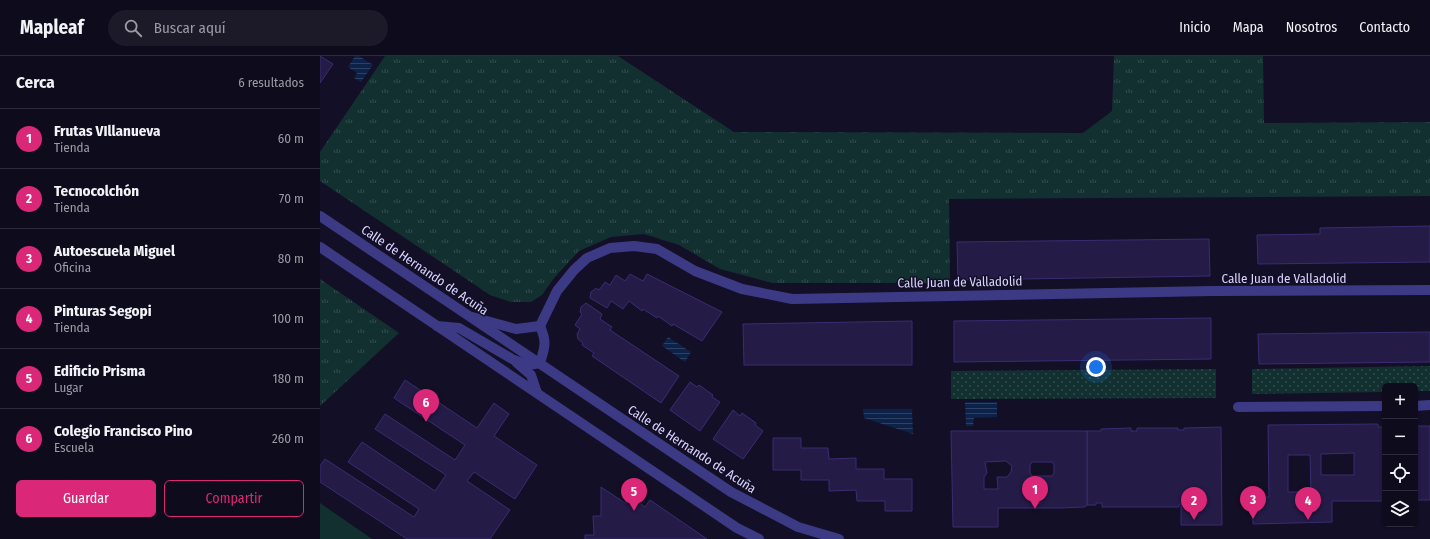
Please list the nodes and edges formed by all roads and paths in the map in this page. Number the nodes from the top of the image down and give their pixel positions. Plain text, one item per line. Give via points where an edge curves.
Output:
1 (320, 216) edge
2 (320, 247) edge
3 (1430, 290) edge
4 (470, 317) junction
5 (437, 326) junction
6 (540, 326) junction
7 (516, 329) junction
8 (515, 346) junction
9 (514, 360) junction
10 (540, 363) junction
11 (537, 393) junction
12 (1430, 405) edge
13 (1382, 406) edge
14 (1418, 406) edge
15 (1238, 408) dead end
16 (759, 539) edge
17 (839, 539) edge

1 - 4 street, Calle de Hernando de Acuña
2 - 5 street
3 - 6 street, Calle Juan de Valladolid via 792,299 742,289 695,271 657,249 634,246 610,248 587,258 557,291
4 - 7 street
4 - 8 street, Calle de Hernando de Acuña
5 - 9 street via 459,328
5 - 11 street
6 - 7 street
6 - 10 street via 545,338
7 - 8 street
8 - 9 street
8 - 10 street, Calle de Hernando de Acuña
9 - 10 street via 529,365
9 - 11 street via 531,375
10 - 17 street, Calle de Hernando de Acuña via 730,492 798,527
11 - 16 street via 737,528
12 - 14 street
13 - 15 street

